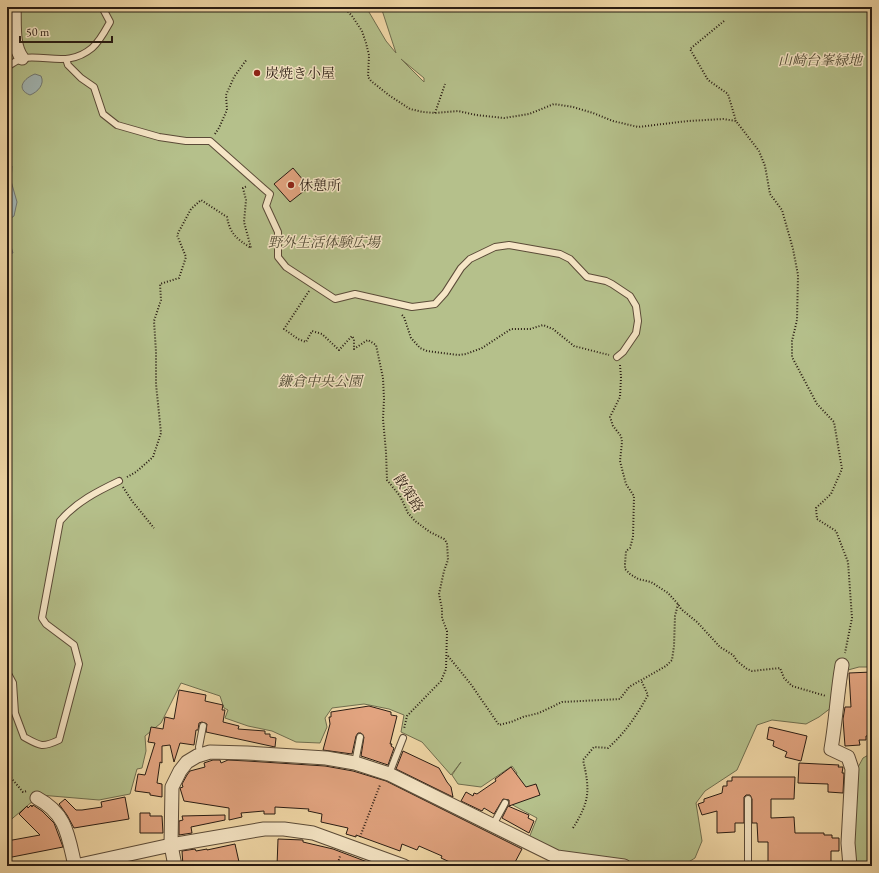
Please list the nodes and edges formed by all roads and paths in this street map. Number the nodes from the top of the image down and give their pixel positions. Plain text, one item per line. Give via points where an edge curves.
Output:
1 (14, 7) edge
2 (102, 7) edge
3 (344, 7) edge
4 (724, 21) dead end
5 (22, 58) junction
6 (66, 59) junction
7 (247, 59) dead end
8 (7, 67) edge
9 (446, 84) dead end
10 (435, 113) junction
11 (736, 121) junction
12 (210, 142) junction
13 (256, 182) junction
14 (312, 285) junction
15 (401, 314) dead end
16 (617, 357) junction
17 (119, 481) junction
18 (154, 528) dead end
19 (678, 604) junction
20 (447, 655) junction
21 (842, 666) joint
22 (7, 672) edge
23 (641, 680) junction
24 (836, 709) junction
25 (203, 726) dead end
26 (360, 737) dead end
27 (403, 738) joint
28 (200, 755) junction
29 (355, 763) junction
30 (7, 773) edge
31 (387, 773) junction
32 (23, 792) dead end
33 (37, 798) dead end
34 (748, 799) dead end
35 (505, 803) dead end
36 (493, 825) junction
37 (573, 828) dead end
38 (170, 845) junction
39 (356, 847) junction
40 (556, 862) edge
41 (75, 866) edge
42 (174, 866) edge
43 (404, 866) edge
44 (624, 866) edge
45 (748, 866) edge
46 (850, 866) edge

1 - 5 street via 15,41
2 - 6 lane via 110,22 103,35 93,47 80,55
3 - 10 path via 362,31 368,50 368,77 371,81 410,109
4 - 11 path via 690,50 708,80 728,94
5 - 6 lane
5 - 8 lane
6 - 12 lane via 68,65 94,87 103,114 117,125 159,137
7 - 12 path via 226,95 227,110
9 - 10 path
10 - 11 path via 458,111 504,118 529,114 554,104 573,107 638,127 688,121
11 - 21 path via 759,151 765,166 770,194 782,210 793,249 798,275 797,320 792,341 792,357 817,404 834,422 842,469 831,494 816,508 817,519 836,531 848,562 852,618
12 - 13 lane
13 - 14 lane via 270,194 266,206 278,232 278,257 286,267
13 - 17 path via 243,188 246,200 244,222 251,248 228,227 227,216 201,200 191,209 177,235 186,257 179,278 160,284 161,300 154,321 161,433 154,457 136,472
14 - 16 lane via 335,299 355,294 412,307 435,304 470,259 495,247 509,245 560,254 570,259 587,277 606,281 630,296 636,306 636,333
14 - 20 path, 散策路 via 284,329 306,342 312,331 322,334 339,350 352,336 354,349 368,340 376,344 383,378 387,480 415,521 444,538 447,543 448,560 439,594 442,618 447,631
15 - 16 path via 415,344 427,351 466,354 482,348 512,329 543,326 553,329 574,346
16 - 19 path via 621,369 620,398 610,417 621,436 620,461 626,484 634,496 633,537 630,548 626,551 625,569 638,579 651,582 668,593
17 - 18 path
17 - 22 lane via 91,495 60,520 42,618 46,624 74,645 79,664 59,740 40,746 24,737 15,713 13,683
19 - 23 path via 672,660
19 - 24 path via 720,647 733,655 747,669 752,671 780,668 784,678 792,686 828,696
20 - 23 path via 499,725 539,713 562,702 620,699 629,687
20 - 27 path via 446,669 441,681 407,716
21 - 24 street
23 - 37 path via 648,695 621,737 608,748 594,747 583,760 588,780 588,798
24 - 46 street via 831,749 848,757 852,769 848,842
25 - 28 lane
26 - 29 lane
27 - 31 lane
28 - 29 street via 210,752 247,753 326,758
28 - 38 street via 187,762 172,787
29 - 31 street
30 - 32 path
31 - 36 street
31 - 39 path
33 - 41 street via 55,811 66,828
34 - 45 lane
35 - 36 lane
36 - 40 street
38 - 39 street via 264,829 284,829 313,832
38 - 41 street
38 - 42 street
39 - 43 street
40 - 44 street

